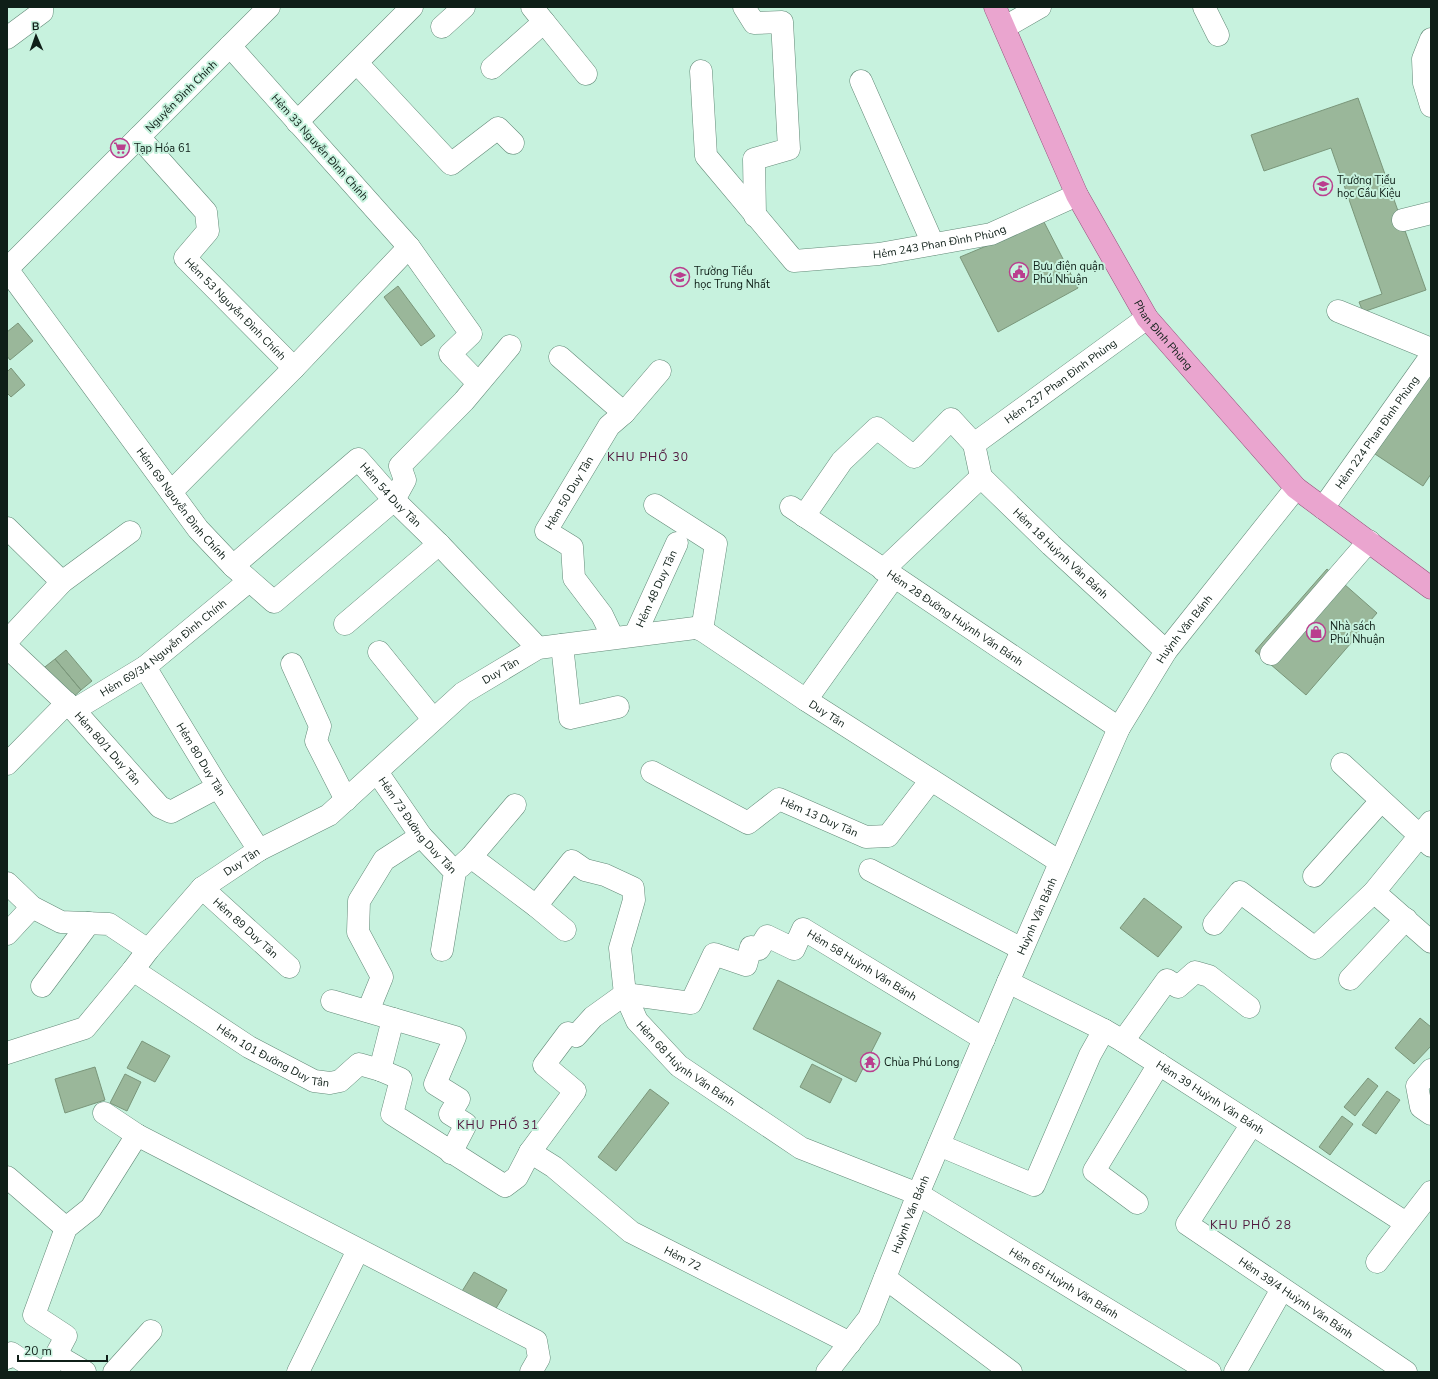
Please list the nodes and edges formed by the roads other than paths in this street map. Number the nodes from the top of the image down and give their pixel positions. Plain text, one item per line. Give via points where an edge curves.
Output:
1 (269, 7) edge
2 (412, 7) edge
3 (464, 7) edge
4 (744, 7) edge
5 (995, 7) edge
6 (1040, 7) edge
7 (1204, 7) edge
8 (42, 10) edge
9 (538, 15) edge
10 (442, 27) dead end
11 (1005, 27) junction
12 (1218, 35) dead end
13 (7, 38) edge
14 (1431, 39) edge
15 (230, 46) junction
16 (357, 62) junction
17 (492, 68) dead end
18 (701, 71) dead end
19 (586, 74) dead end
20 (860, 81) dead end
21 (1428, 83) edge
22 (1431, 106) edge
23 (297, 122) junction
24 (139, 137) junction
25 (512, 143) dead end
26 (1077, 195) junction
27 (1431, 213) edge
28 (755, 216) junction
29 (1403, 220) dead end
30 (933, 244) junction
31 (409, 247) junction
32 (7, 269) edge
33 (1338, 311) dead end
34 (1147, 318) junction
35 (510, 346) dead end
36 (1431, 349) edge
37 (1431, 356) edge
38 (560, 357) dead end
39 (294, 368) junction
40 (660, 371) dead end
41 (478, 383) junction
42 (624, 413) junction
43 (974, 444) junction
44 (981, 477) junction
45 (1296, 488) junction
46 (171, 492) junction
47 (394, 500) junction
48 (654, 505) dead end
49 (1323, 508) junction
50 (7, 528) edge
51 (130, 532) dead end
52 (1369, 542) junction
53 (677, 543) dead end
54 (439, 544) junction
55 (233, 566) junction
56 (888, 573) junction
57 (249, 581) junction
58 (62, 582) junction
59 (1431, 588) edge
60 (345, 624) dead end
61 (702, 630) junction
62 (635, 635) junction
63 (613, 638) junction
64 (7, 641) edge
65 (562, 645) junction
66 (7, 647) edge
67 (538, 648) junction
68 (1166, 651) junction
69 (379, 652) dead end
70 (1271, 654) dead end
71 (292, 664) dead end
72 (145, 668) junction
73 (806, 700) junction
74 (70, 706) junction
75 (618, 707) dead end
76 (433, 719) junction
77 (1120, 728) junction
78 (7, 764) edge
79 (1342, 764) dead end
80 (377, 772) junction
81 (652, 772) dead end
82 (931, 780) junction
83 (218, 787) junction
84 (346, 800) junction
85 (1381, 801) junction
86 (515, 805) dead end
87 (1427, 835) edge
88 (420, 836) junction
89 (259, 850) junction
90 (1060, 862) junction
91 (463, 865) junction
92 (870, 870) dead end
93 (1314, 876) dead end
94 (7, 883) edge
95 (202, 888) junction
96 (1374, 892) junction
97 (32, 906) junction
98 (536, 906) junction
99 (1406, 919) junction
100 (89, 923) junction
101 (1214, 924) dead end
102 (565, 930) dead end
103 (7, 934) edge
104 (1431, 942) edge
105 (1022, 949) junction
106 (148, 950) junction
107 (442, 950) dead end
108 (288, 967) dead end
109 (133, 970) junction
110 (1350, 979) dead end
111 (1008, 982) junction
112 (42, 986) dead end
113 (625, 994) junction
114 (332, 1001) dead end
115 (1249, 1007) dead end
116 (368, 1011) junction
117 (394, 1019) junction
118 (1104, 1030) junction
119 (984, 1039) junction
120 (1123, 1041) junction
121 (7, 1053) edge
122 (1159, 1064) junction
123 (380, 1070) junction
124 (1431, 1070) edge
125 (104, 1113) dead end
126 (1431, 1114) edge
127 (1252, 1124) junction
128 (138, 1134) junction
129 (939, 1145) junction
130 (530, 1152) junction
131 (452, 1153) junction
132 (7, 1177) edge
133 (1431, 1192) edge
134 (918, 1194) junction
135 (1138, 1203) dead end
136 (1406, 1223) junction
137 (66, 1228) junction
138 (358, 1250) junction
139 (1377, 1262) dead end
140 (885, 1278) junction
141 (1282, 1289) junction
142 (151, 1331) dead end
143 (850, 1343) junction
144 (7, 1358) edge
145 (51, 1364) edge
146 (40, 1372) edge
147 (85, 1372) edge
148 (114, 1372) edge
149 (298, 1372) edge
150 (531, 1372) edge
151 (827, 1372) edge
152 (1011, 1372) edge
153 (1210, 1372) edge
154 (1235, 1372) edge
155 (1406, 1372) edge

1 - 15 street, Nguyễn Đình Chính
2 - 16 street
3 - 10 street
4 - 28 street via 754,23 782,22 789,149 754,159
5 - 11 main road, Phan Đình Phùng
6 - 11 street
7 - 12 street
8 - 13 street
9 - 17 street
9 - 19 street
11 - 26 main road, Phan Đình Phùng
14 - 21 street via 1423,59
15 - 23 street, Hẻm 33 Nguyễn Đình Chính
15 - 24 street, Nguyễn Đình Chính
16 - 23 street
16 - 25 street via 451,164 498,128
18 - 28 street via 706,156
20 - 30 street
21 - 22 street
23 - 31 street, Hẻm 33 Nguyễn Đình Chính
24 - 32 street, Nguyễn Đình Chính
24 - 39 street, Hẻm 53 Nguyễn Đình Chính via 206,212 208,231 185,258
26 - 30 street, Hẻm 243 Phan Đình Phùng via 991,234
26 - 34 main road, Phan Đình Phùng
27 - 29 street
28 - 30 street, Hẻm 243 Phan Đình Phùng via 794,261 879,254
31 - 39 street
31 - 41 street, Hẻm 33 Nguyễn Đình Chính via 471,334 450,354
32 - 46 street, Hẻm 69 Nguyễn Đình Chính
33 - 36 street
34 - 43 street, Hẻm 237 Phan Đình Phùng
34 - 45 main road, Phan Đình Phùng
35 - 41 street
37 - 49 street, Hẻm 224 Phan Đình Phùng
38 - 42 street
39 - 46 street
40 - 42 street, Hẻm 50 Duy Tân
41 - 47 street via 464,401 400,466 405,480
42 - 63 street, Hẻm 50 Duy Tân via 609,426 546,530 572,547 574,578 602,615
43 - 44 street
43 - 56 street, Hẻm 28 Đường Huỳnh Văn Bánh via 951,419 914,457 878,428 842,461 797,512
44 - 56 street
44 - 68 street, Hẻm 18 Huỳnh Văn Bánh
45 - 49 main road, Phan Đình Phùng
45 - 68 street, Huỳnh Văn Bánh
46 - 55 street, Hẻm 69 Nguyễn Đình Chính via 198,529
47 - 54 street, Hẻm 54 Duy Tân
47 - 55 street, Hẻm 54 Duy Tân via 358,459
47 - 57 street, Hẻm 69 Nguyễn Đình Chính via 274,602
48 - 61 street via 716,544
49 - 52 main road, Phan Đình Phùng
50 - 58 street
51 - 58 street
52 - 59 main road, Phan Đình Phùng
52 - 70 street
53 - 62 street, Hẻm 48 Duy Tân
54 - 60 street
54 - 67 street, Hẻm 54 Duy Tân
55 - 57 street, Hẻm 69 Nguyễn Đình Chính
56 - 73 street
56 - 77 street, Hẻm 28 Đường Huỳnh Văn Bánh
57 - 72 street, Hẻm 69/34 Nguyễn Đình Chính
58 - 64 street
61 - 62 street, Duy Tân via 695,628
61 - 73 street, Duy Tân
62 - 63 street, Duy Tân
63 - 65 street, Duy Tân
65 - 67 street, Duy Tân
65 - 75 street via 570,718
66 - 74 street, Hẻm 80/1 Duy Tân
67 - 76 street, Duy Tân via 462,693
68 - 77 street, Huỳnh Văn Bánh
69 - 76 street
71 - 84 street via 320,726 316,741
72 - 74 street, Hẻm 69/34 Nguyễn Đình Chính
72 - 83 street, Hẻm 80 Duy Tân
73 - 82 street, Duy Tân
74 - 78 street, Hẻm 69/34 Nguyễn Đình Chính
74 - 83 street, Hẻm 80/1 Duy Tân via 160,807 171,812
76 - 80 street, Duy Tân
77 - 90 street, Huỳnh Văn Bánh
79 - 85 street
80 - 84 street, Duy Tân
80 - 88 street, Hẻm 73 Đường Duy Tân
81 - 82 street, Hẻm 13 Duy Tân via 748,823 779,799 866,837 888,836
82 - 90 street, Duy Tân
83 - 89 street, Hẻm 80 Duy Tân
84 - 89 street, Duy Tân via 329,815
85 - 87 street
85 - 93 street
86 - 91 street
87 - 96 street
88 - 91 street, Hẻm 73 Đường Duy Tân
88 - 116 street via 384,860 359,902 358,932 382,977
89 - 95 street, Duy Tân
90 - 105 street, Huỳnh Văn Bánh
91 - 98 street, Hẻm 73 Đường Duy Tân
91 - 107 street, Hẻm 73 Đường Duy Tân
92 - 105 street
94 - 97 street
95 - 106 street, Duy Tân
95 - 108 street, Hẻm 89 Duy Tân
96 - 99 street
96 - 101 street via 1315,948 1240,892
97 - 100 street via 61,922
97 - 103 street
98 - 102 street, Hẻm 73 Đường Duy Tân
98 - 113 street, Hẻm 68 Huỳnh Văn Bánh via 572,861 585,870 605,875 633,888 634,900 620,948
99 - 104 street
99 - 110 street
100 - 106 street via 109,924
100 - 112 street
105 - 111 street, Huỳnh Văn Bánh
106 - 109 street, Duy Tân
109 - 121 street, Duy Tân via 85,1028
109 - 123 street, Hẻm 101 Đường Duy Tân via 249,1047 314,1081 340,1081 359,1064
111 - 118 street, Hẻm 39 Huỳnh Văn Bánh
111 - 119 street, Huỳnh Văn Bánh
113 - 119 street, Hẻm 58 Huỳnh Văn Bánh via 691,1003 714,954 746,965 751,947 759,949 767,936 794,950 803,929
113 - 130 street via 593,1017 576,1036 568,1033 544,1066 575,1091
113 - 134 street, Hẻm 68 Huỳnh Văn Bánh via 637,1021 679,1066 801,1148
114 - 116 street
115 - 120 street via 1209,976 1195,972 1178,986 1167,980
116 - 117 street
117 - 123 street
117 - 131 street via 455,1037 436,1084 459,1099 450,1114 466,1124
118 - 120 street, Hẻm 39 Huỳnh Văn Bánh
118 - 129 street via 1090,1055 1034,1185
119 - 129 street, Huỳnh Văn Bánh
120 - 122 street, Hẻm 39 Huỳnh Văn Bánh
122 - 127 street, Hẻm 39 Huỳnh Văn Bánh
122 - 135 street via 1094,1171
123 - 131 street, Hẻm 101 Đường Duy Tân via 401,1079 392,1114
124 - 126 street via 1417,1086 1421,1107
125 - 128 street
127 - 136 street, Hẻm 39 Huỳnh Văn Bánh
127 - 141 street, Hẻm 39/4 Huỳnh Văn Bánh via 1187,1224
128 - 137 street via 91,1208
128 - 138 street
129 - 134 street, Huỳnh Văn Bánh
130 - 131 street, Hẻm 101 Đường Duy Tân via 517,1177 505,1186
130 - 143 street, Hẻm 72 via 554,1166 631,1232
132 - 137 street
133 - 136 street
134 - 140 street, Huỳnh Văn Bánh
134 - 153 street, Hẻm 65 Huỳnh Văn Bánh
136 - 139 street
137 - 145 street via 34,1316 66,1336
138 - 149 street
138 - 150 street via 536,1341 538,1358
140 - 143 street, Huỳnh Văn Bánh via 869,1318
140 - 152 street
141 - 154 street
141 - 155 street, Hẻm 39/4 Huỳnh Văn Bánh
142 - 148 street
143 - 151 street, Huỳnh Văn Bánh
144 - 146 street via 12,1354
145 - 147 street

